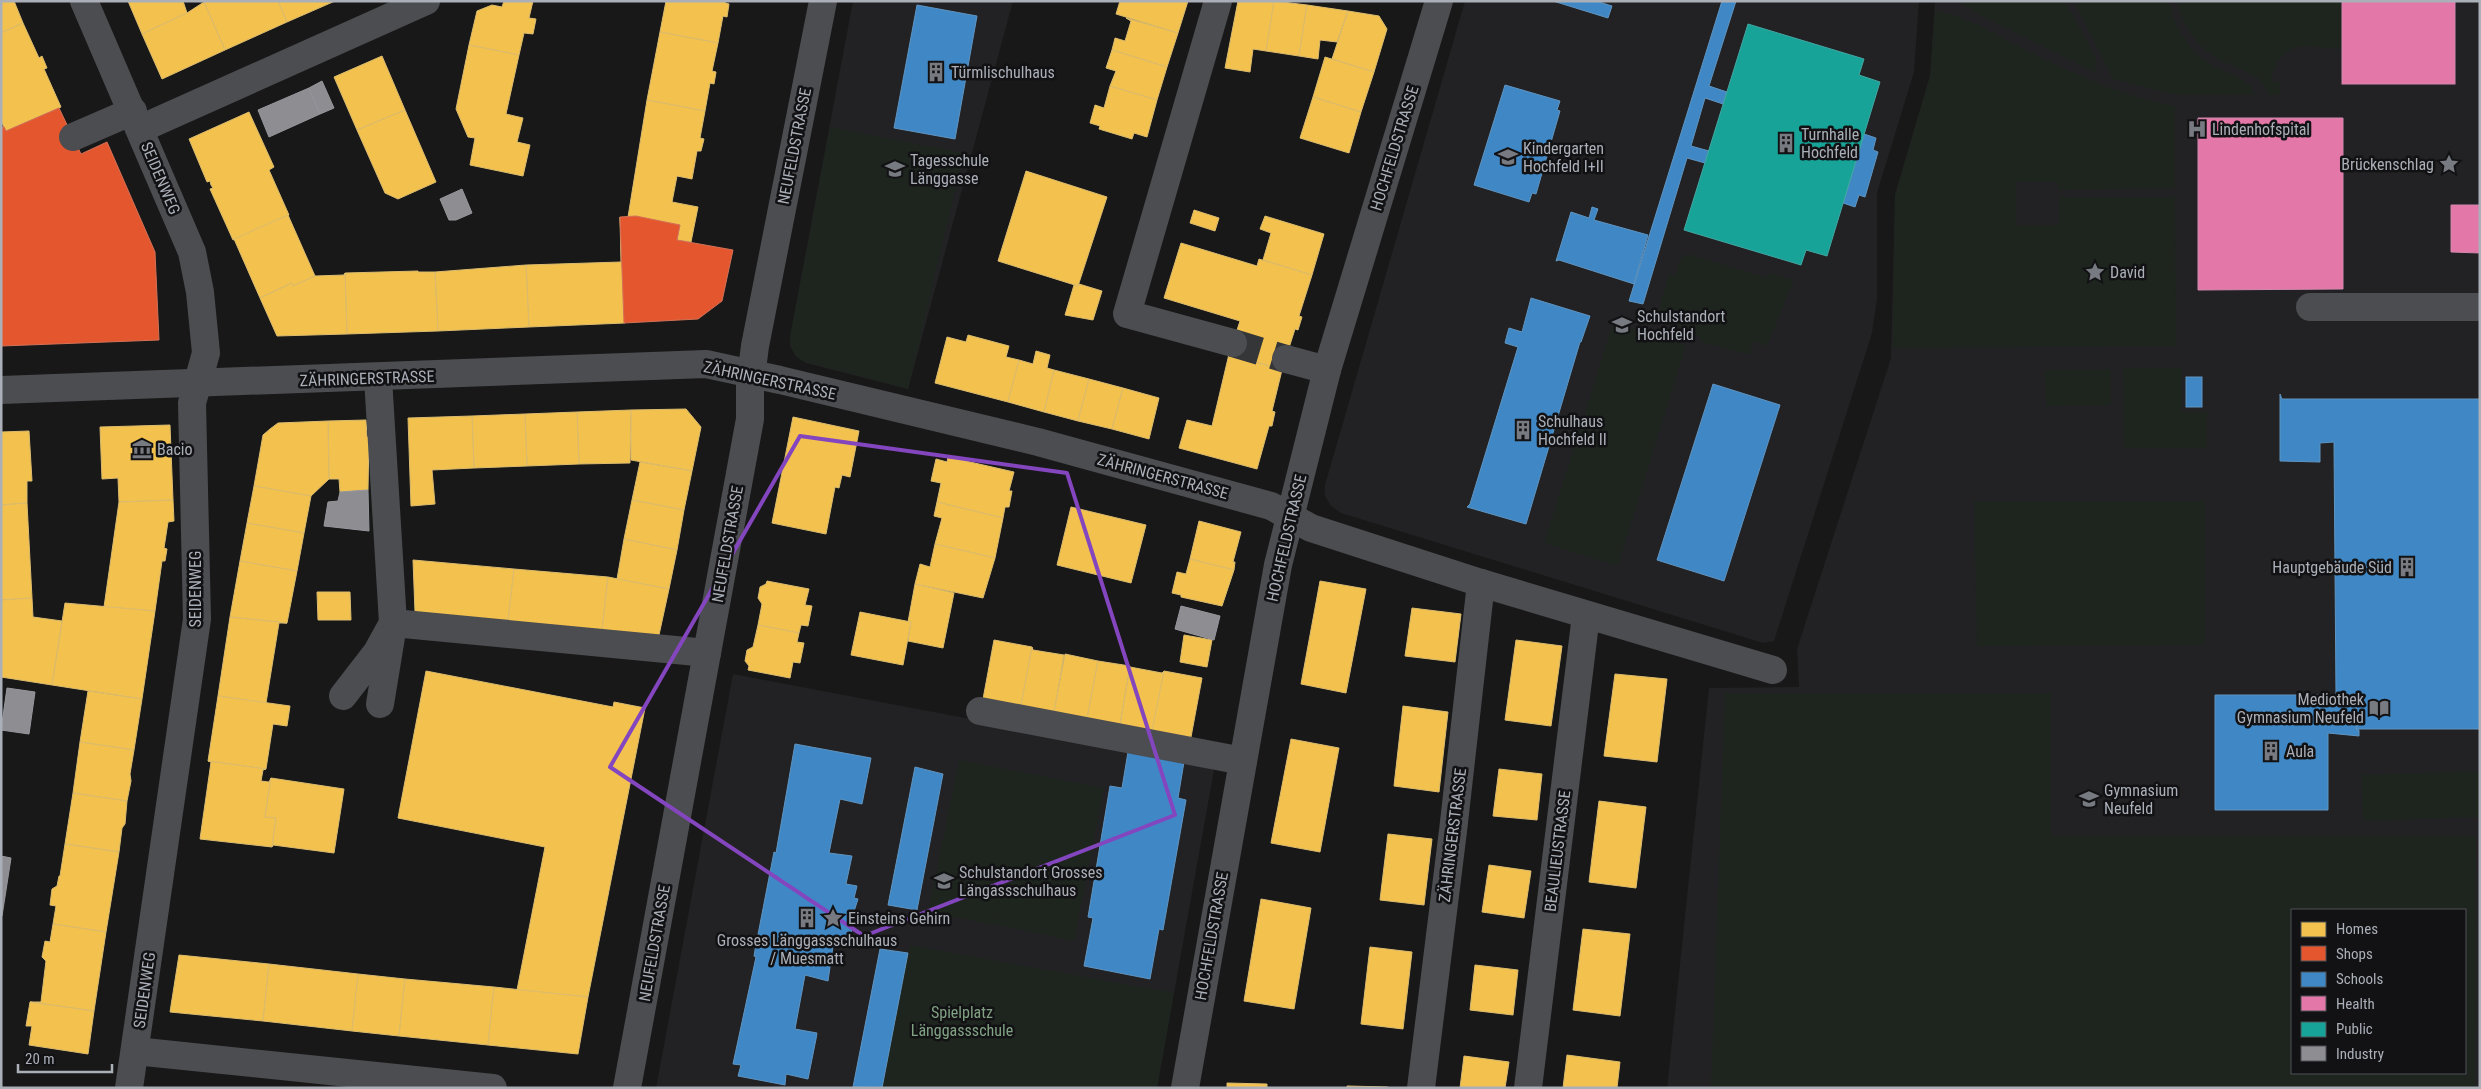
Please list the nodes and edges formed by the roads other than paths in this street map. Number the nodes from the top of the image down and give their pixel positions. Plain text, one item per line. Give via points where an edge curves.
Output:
1 (84, 1) edge
2 (426, 1) edge
3 (823, 1) edge
4 (1218, 1) edge
5 (1439, 1) edge
6 (136, 120) junction
7 (73, 137) dead end
8 (2310, 307) dead end
9 (2480, 307) edge
10 (1233, 343) tunnel mouth
11 (1286, 359) tunnel mouth
12 (1327, 370) junction
13 (751, 373) junction
14 (378, 378) junction
15 (197, 384) junction
16 (1, 390) edge
17 (1290, 515) junction
18 (1480, 583) junction
19 (1586, 614) junction
20 (393, 623) junction
21 (707, 653) junction
22 (1773, 670) dead end
23 (344, 696) dead end
24 (380, 704) dead end
25 (980, 711) dead end
26 (1243, 762) junction
27 (135, 1050) junction
28 (129, 1088) edge
29 (493, 1088) edge
30 (627, 1088) edge
31 (1185, 1088) edge
32 (1420, 1088) edge
33 (1528, 1088) edge

1 - 6 street, SEIDENWEG
2 - 6 street, SEIDENWEG
3 - 13 street, NEUFELDSTRASSE
4 - 10 street via 1127,314
5 - 12 street, HOCHFELDSTRASSE
6 - 7 street
6 - 15 street, SEIDENWEG via 184,231 196,270 206,353
8 - 9 street
11 - 12 street
12 - 17 street, HOCHFELDSTRASSE
13 - 14 street, ZÄHRINGERSTRASSE via 706,364
13 - 17 street, ZÄHRINGERSTRASSE via 1038,442 1271,506
13 - 21 street, NEUFELDSTRASSE via 750,419
14 - 15 street, ZÄHRINGERSTRASSE
14 - 20 street
15 - 16 street, ZÄHRINGERSTRASSE
15 - 27 street, SEIDENWEG via 192,403 197,619
17 - 18 street, ZÄHRINGERSTRASSE via 1311,528
17 - 26 street, HOCHFELDSTRASSE
18 - 19 street, ZÄHRINGERSTRASSE
18 - 32 street, ZÄHRINGERSTRASSE
19 - 22 street, ZÄHRINGERSTRASSE
19 - 33 street, BEAULIEUSTRASSE
20 - 21 street
20 - 23 street via 378,652
20 - 24 street
21 - 30 street, NEUFELDSTRASSE
25 - 26 street
26 - 31 street, HOCHFELDSTRASSE
27 - 28 street, SEIDENWEG
27 - 29 street

